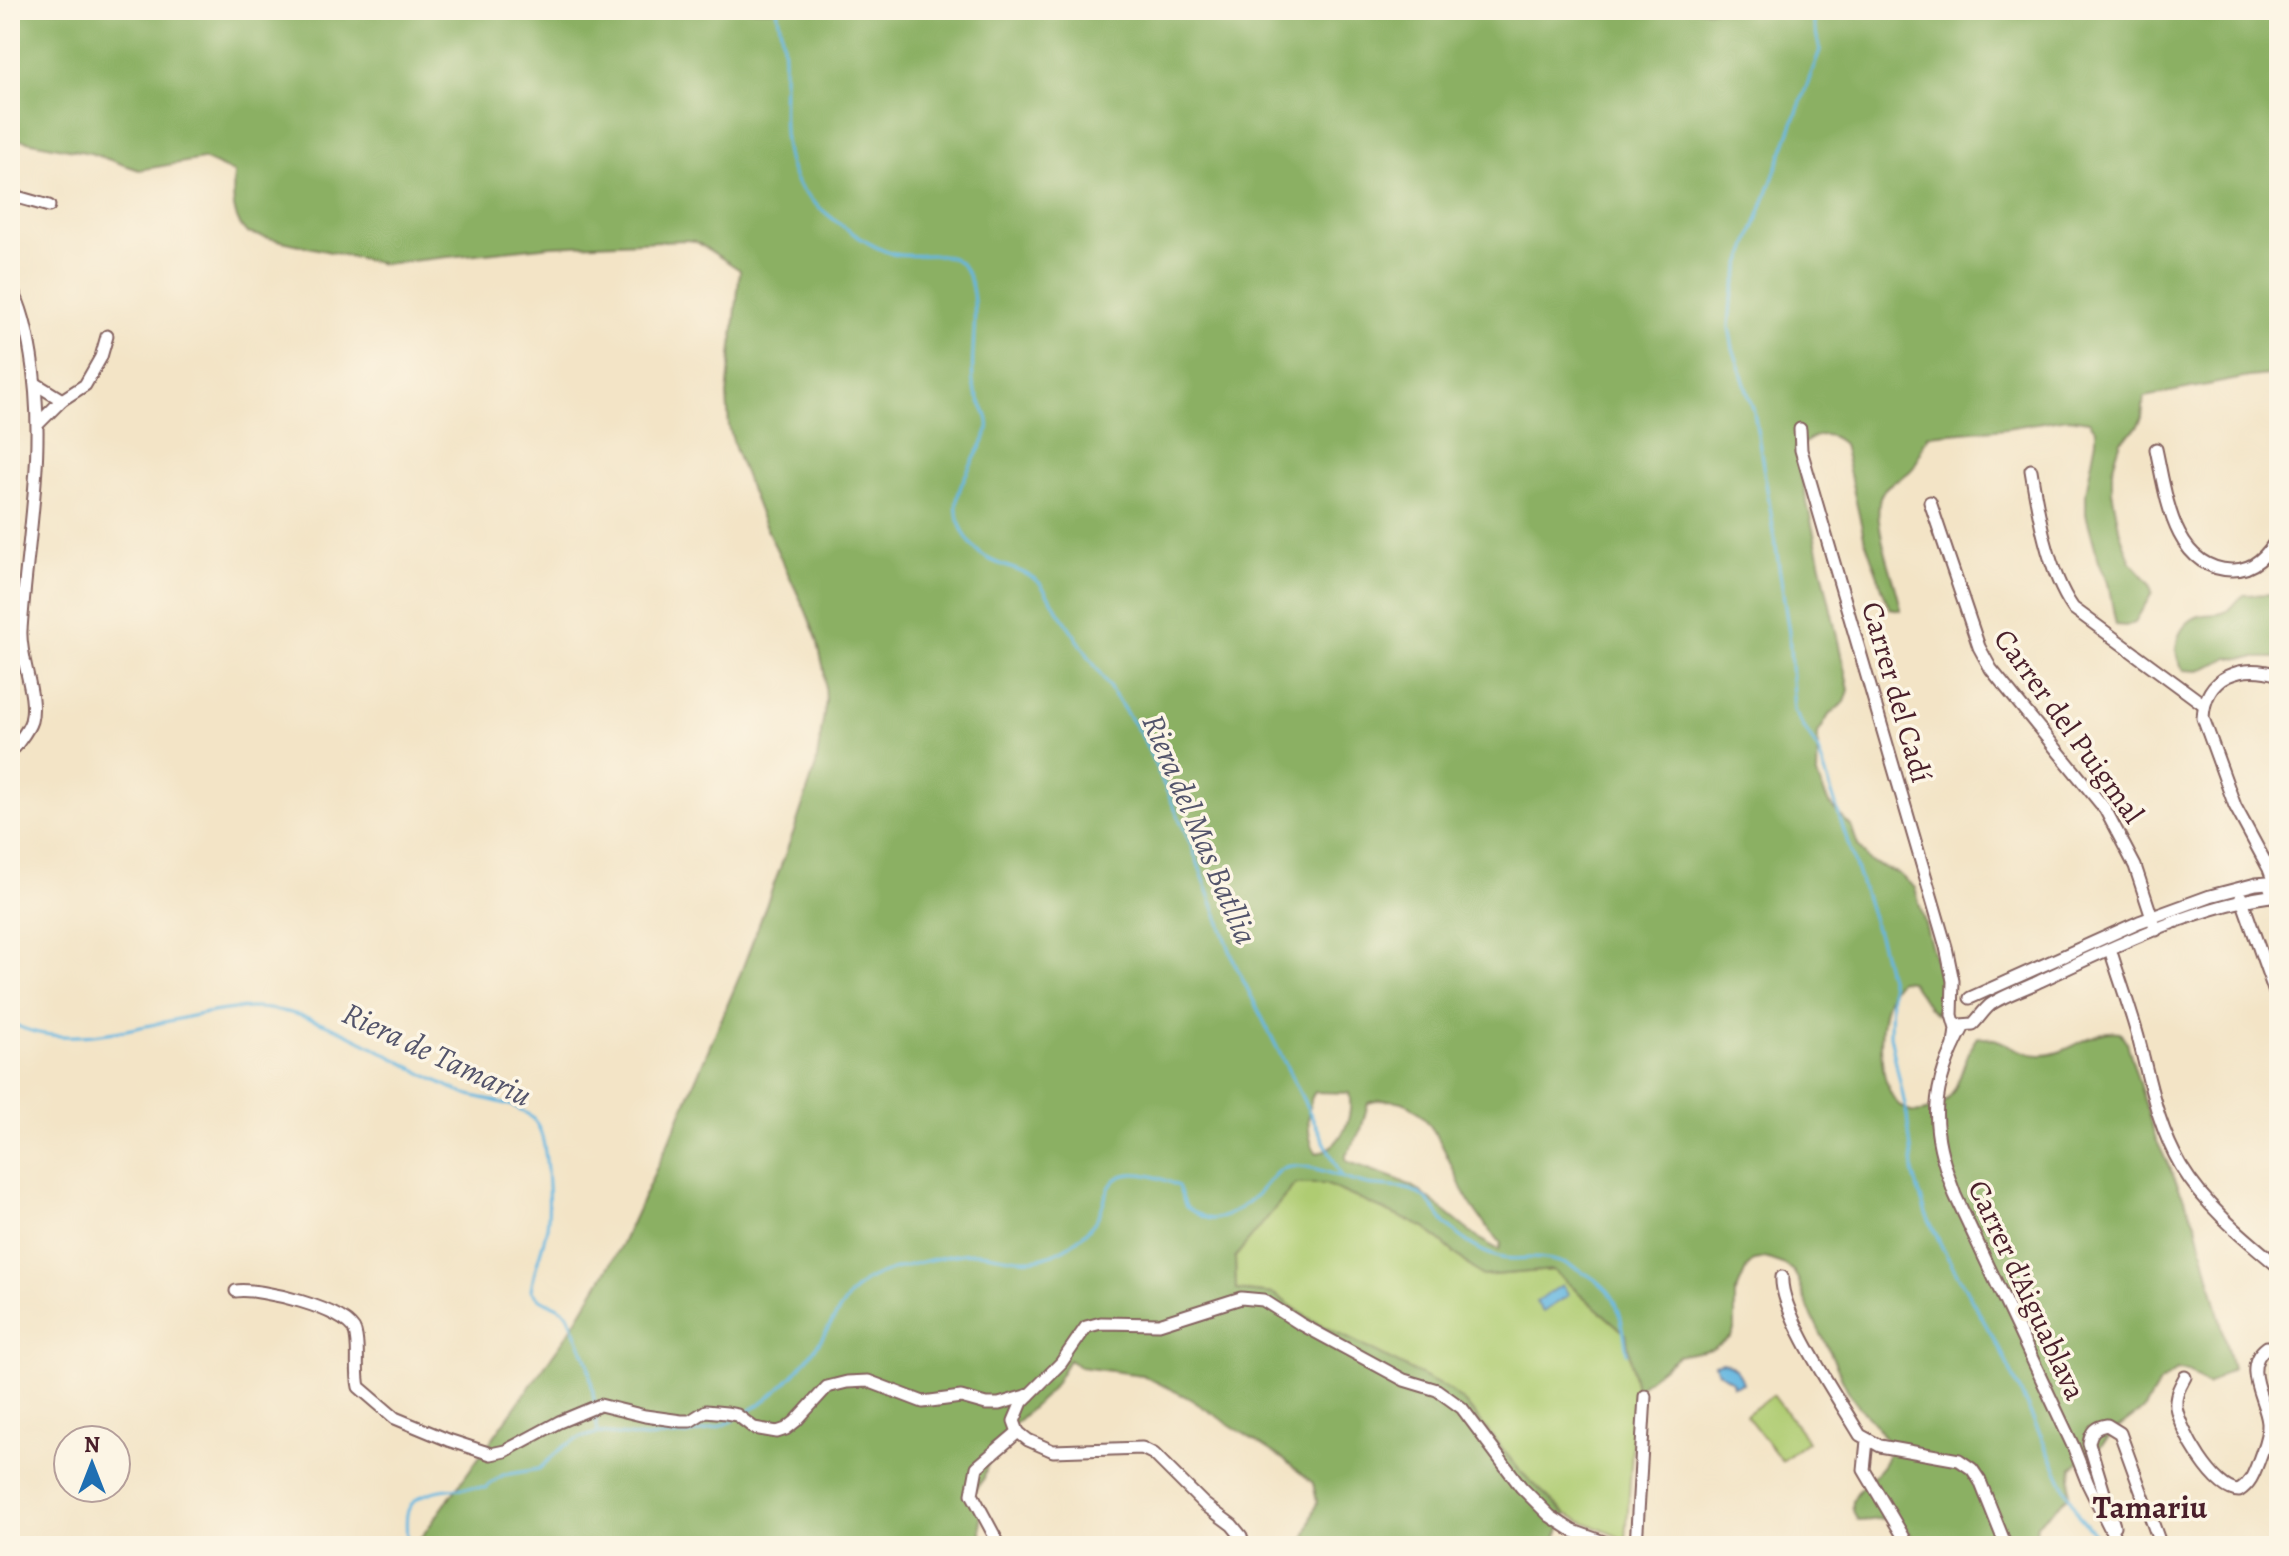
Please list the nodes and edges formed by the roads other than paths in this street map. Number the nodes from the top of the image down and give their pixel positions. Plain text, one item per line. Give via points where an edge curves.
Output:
1 (10, 195) edge
2 (49, 206) dead end
3 (10, 285) edge
4 (107, 336) dead end
5 (36, 384) junction
6 (62, 400) junction
7 (39, 423) junction
8 (1800, 429) dead end
9 (2156, 449) dead end
10 (2031, 470) dead end
11 (1930, 502) dead end
12 (2279, 536) edge
13 (2279, 675) edge
14 (2203, 704) junction
15 (15, 747) dead end
16 (2274, 882) edge
17 (2238, 889) junction
18 (2275, 896) edge
19 (2243, 902) junction
20 (2150, 918) junction
21 (2156, 930) junction
22 (2110, 949) junction
23 (1950, 967) junction
24 (1969, 998) junction
25 (2279, 1004) edge
26 (1953, 1006) junction
27 (1977, 1021) junction
28 (1959, 1023) junction
29 (2279, 1267) edge
30 (1782, 1277) dead end
31 (236, 1291) dead end
32 (2279, 1348) edge
33 (2185, 1377) dead end
34 (1029, 1395) junction
35 (1645, 1396) dead end
36 (1018, 1432) junction
37 (1867, 1441) junction
38 (1000, 1546) edge
39 (1244, 1546) edge
40 (1615, 1546) edge
41 (1636, 1546) edge
42 (1909, 1546) edge
43 (2006, 1546) edge
44 (2119, 1546) edge
45 (2161, 1546) edge

1 - 2 street
3 - 5 street
4 - 6 street via 85,385
5 - 6 street
5 - 7 street
6 - 7 street
7 - 15 street via 21,631 32,711
8 - 23 street, Carrer del Cadí via 1801,450
9 - 12 street via 2171,517 2196,558 2217,569 2237,571 2269,553
10 - 14 street via 2061,591 2073,608
11 - 20 street, Carrer del Puigmal via 1979,647 1991,669 2105,809 2135,866
13 - 14 street via 2248,670 2232,674 2208,692
14 - 16 street via 2203,718 2235,806
16 - 17 street
16 - 18 street
17 - 19 street
17 - 20 street
18 - 19 street
19 - 21 street
19 - 25 street
20 - 21 street, Carrer del Puigmal
20 - 24 street
21 - 22 street
22 - 27 street via 1990,1005
22 - 29 street via 2167,1141 2214,1210
23 - 24 street, Carrer del Cadí
23 - 26 street, Carrer del Cadí
24 - 26 street
24 - 27 street via 1980,1007
26 - 28 street
27 - 28 street
28 - 44 street, Carrer d'Aiguablava via 1938,1085 1935,1112 1944,1167
30 - 37 street via 1789,1312
31 - 34 street via 297,1301 341,1316 355,1330 359,1387 395,1418 491,1454 600,1405 681,1421 706,1411 726,1413 754,1428 777,1432 796,1421 827,1387 847,1382 868,1381 923,1402 961,1397 999,1404
32 - 33 street via 2267,1347 2256,1362 2267,1436 2251,1480 2239,1491 2224,1486 2182,1428 2176,1392
34 - 36 street via 1014,1421
34 - 40 street via 1055,1371 1086,1327 1159,1324 1241,1298 1263,1300 1404,1380 1437,1390 1462,1408 1521,1487 1550,1516
35 - 41 street
36 - 38 street via 977,1467 972,1494
36 - 39 street via 1053,1451 1142,1448 1154,1454 1232,1525
37 - 42 street via 1864,1470
37 - 43 street via 1959,1460 1972,1469
44 - 45 street via 2089,1443 2091,1432 2107,1425 2120,1433

